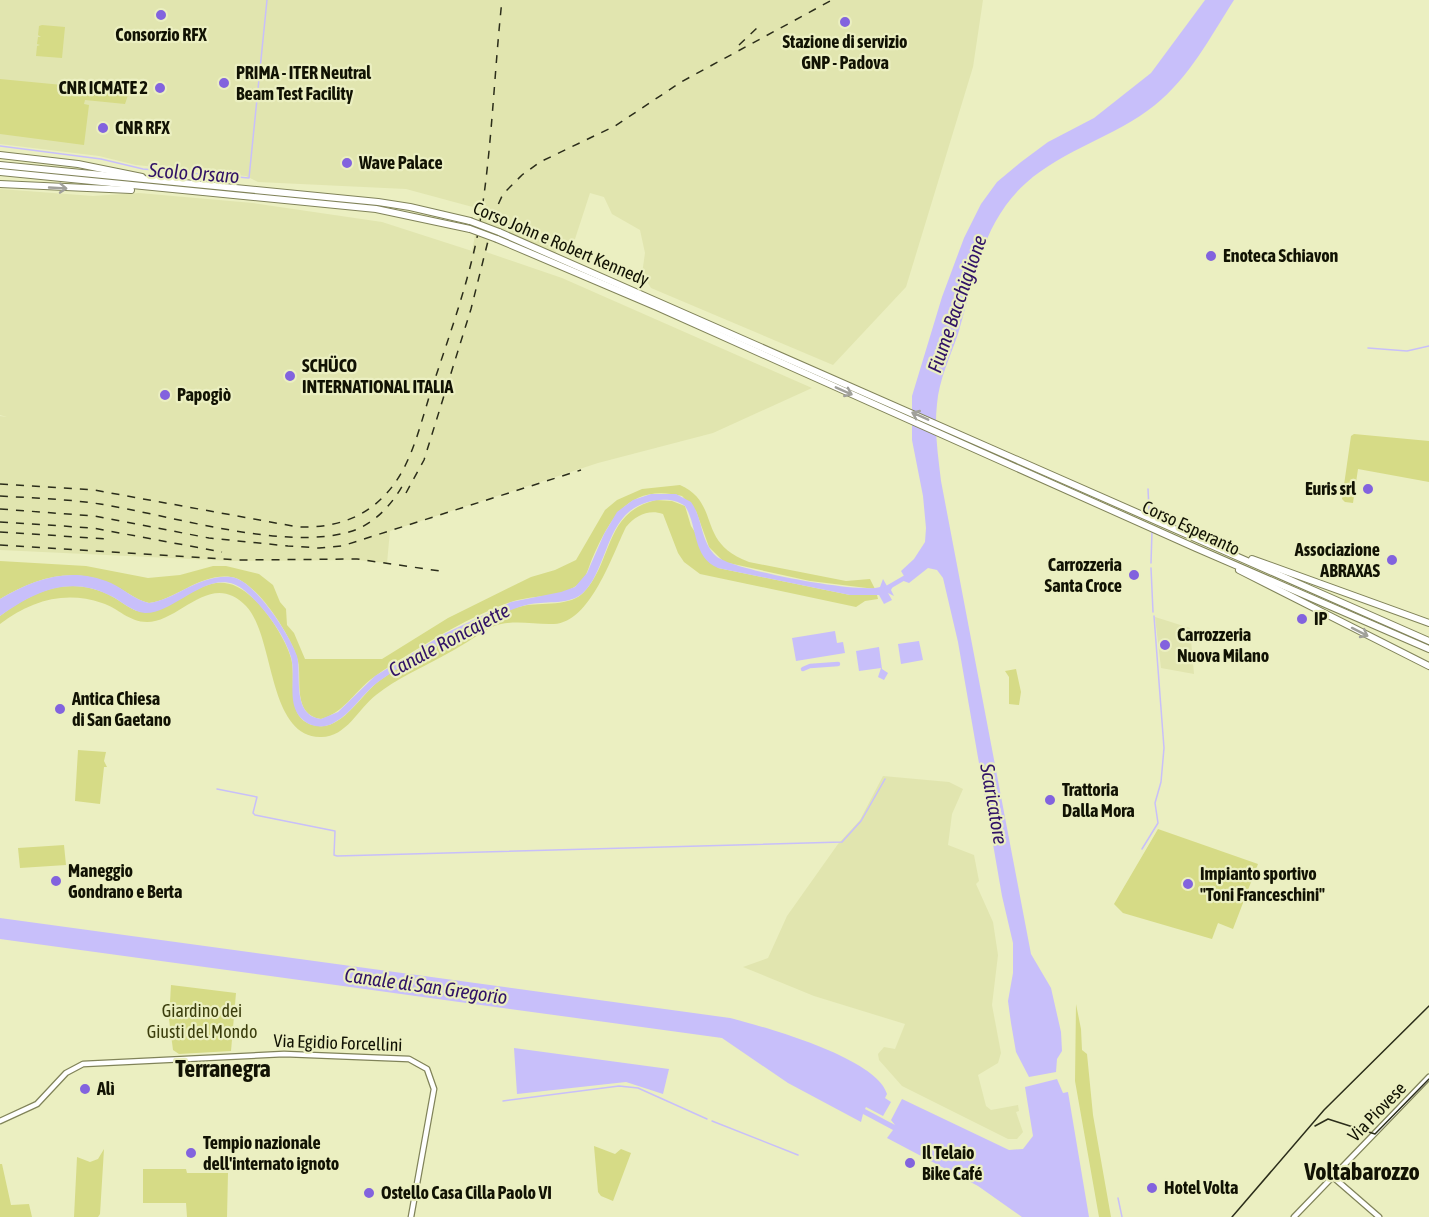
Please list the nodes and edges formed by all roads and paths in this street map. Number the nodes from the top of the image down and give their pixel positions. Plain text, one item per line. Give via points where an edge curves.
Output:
1 (0, 154) edge
2 (0, 165) edge
3 (0, 172) edge
4 (177, 183) junction
5 (0, 184) edge
6 (158, 189) junction
7 (377, 206) junction
8 (409, 210) junction
9 (498, 235) junction
10 (603, 280) junction
11 (942, 426) joint
12 (941, 434) joint
13 (1200, 538) junction
14 (1196, 548) junction
15 (1429, 623) edge
16 (1429, 641) edge
17 (1429, 649) edge
18 (1429, 666) edge
19 (1429, 1077) edge
20 (0, 1121) edge
21 (1333, 1177) junction
22 (411, 1217) edge
23 (1294, 1217) edge
24 (1379, 1217) edge

1 - 4 highway
2 - 4 highway, Corso John e Robert Kennedy
3 - 6 highway, Corso John e Robert Kennedy
4 - 7 highway, Corso John e Robert Kennedy
5 -> 6 highway
6 - 7 highway, Corso John e Robert Kennedy
7 - 8 highway, Corso John e Robert Kennedy
8 - 9 highway, Corso John e Robert Kennedy, bridge
8 - 9 highway, Corso John e Robert Kennedy, bridge via 470,221
9 - 10 highway, Corso John e Robert Kennedy
11 -> 10 highway, Corso John e Robert Kennedy
10 -> 12 highway, Corso John e Robert Kennedy
11 - 13 highway, Corso Esperanto
12 - 14 highway, Corso Esperanto
13 - 15 highway
13 - 16 highway, Corso Esperanto
14 - 17 highway, Corso Esperanto
14 -> 18 highway
19 - 21 street, Via Piovese
20 - 22 street, Via Egidio Forcellini via 37,1104 79,1065 285,1054 399,1057 420,1063 432,1078 434,1096
21 - 23 street, Via Piovese
21 - 24 street

